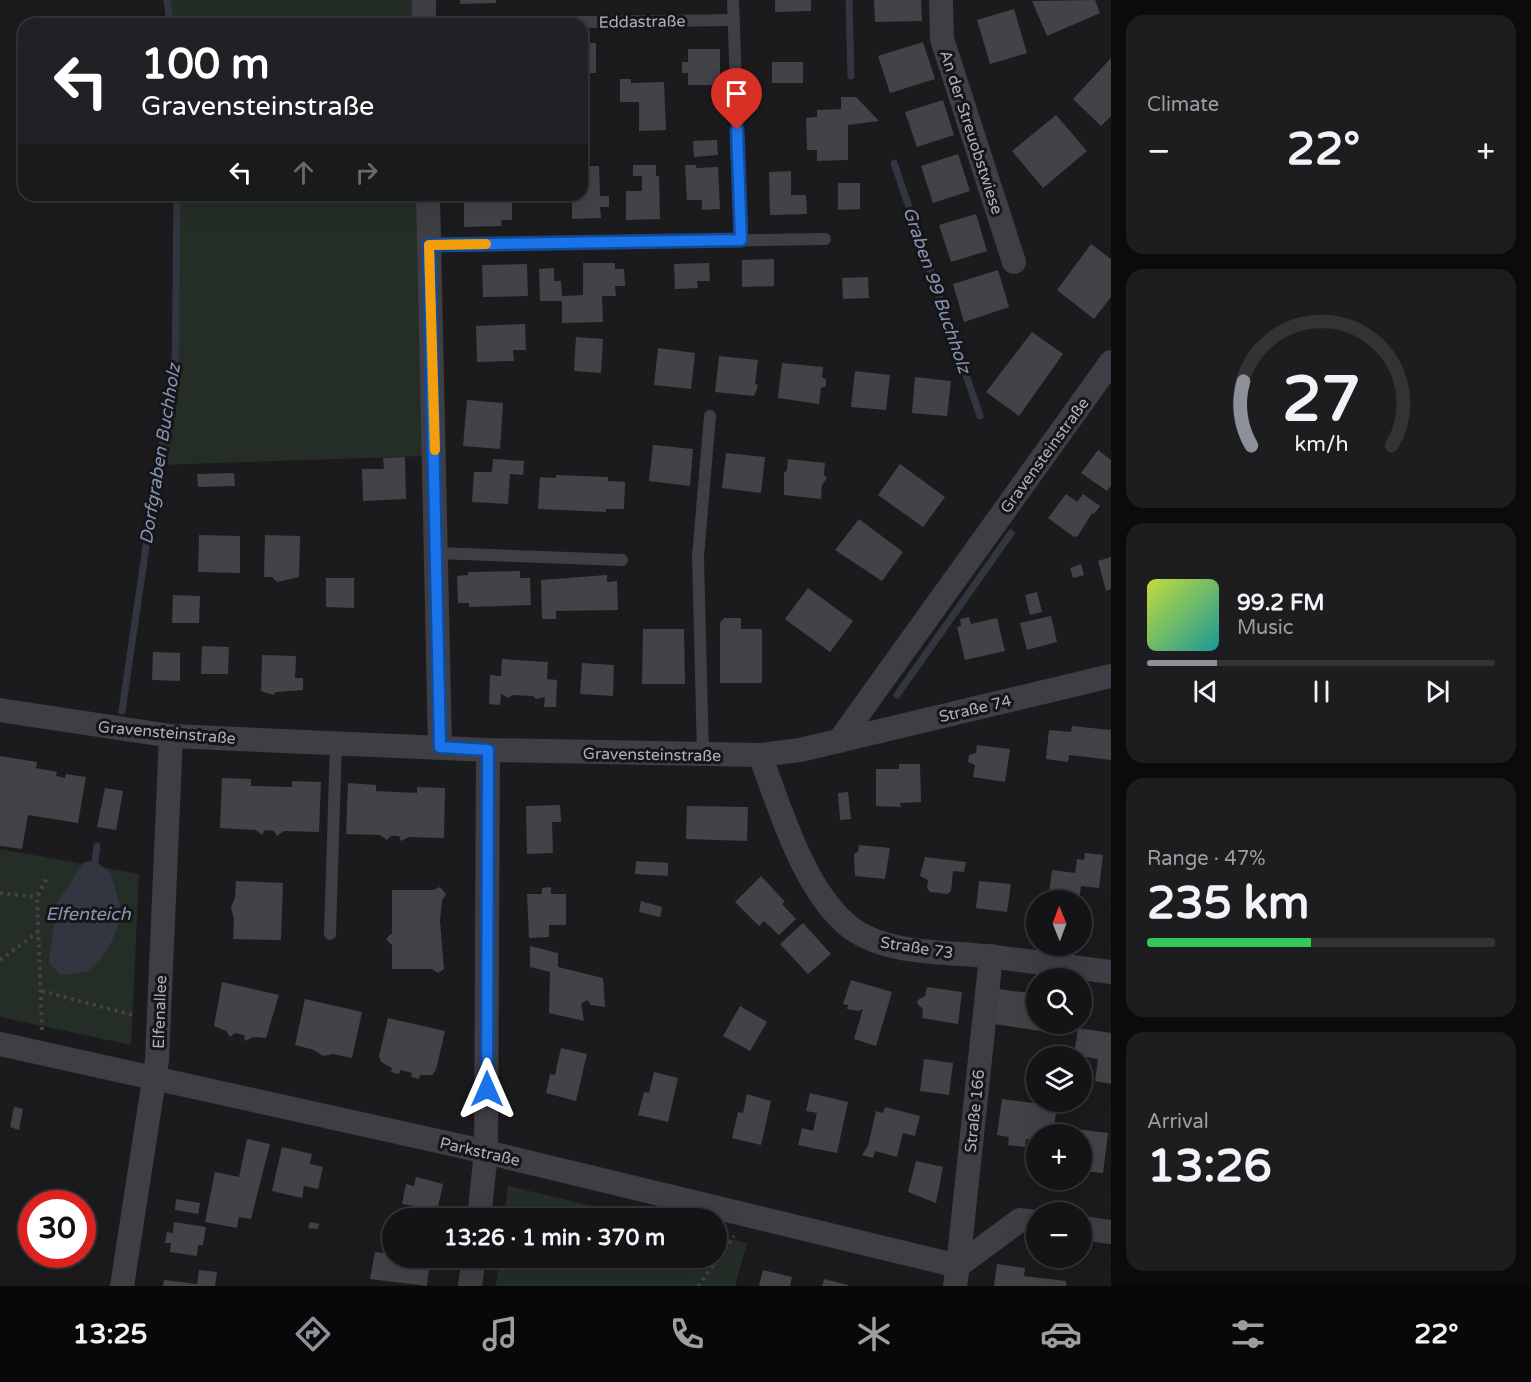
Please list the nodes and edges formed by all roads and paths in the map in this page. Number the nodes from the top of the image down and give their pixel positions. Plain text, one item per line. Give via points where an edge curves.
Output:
1 (424, 0) edge
2 (733, 0) edge
3 (941, 0) edge
4 (424, 18) edge
5 (734, 20) junction
6 (588, 22) edge
7 (428, 201) edge
8 (825, 239) dead end
9 (741, 240) junction
10 (429, 245) junction
11 (1014, 262) dead end
12 (1111, 362) edge
13 (710, 417) dead end
14 (437, 552) junction
15 (622, 560) dead end
16 (1111, 676) edge
17 (0, 710) edge
18 (171, 736) junction
19 (839, 741) junction
20 (336, 743) junction
21 (440, 747) junction
22 (488, 750) junction
23 (760, 755) junction
24 (704, 756) junction
25 (48, 876) dead end
26 (0, 893) edge
27 (37, 897) junction
28 (39, 932) junction
29 (330, 934) dead end
30 (991, 956) junction
31 (0, 960) edge
32 (1111, 972) edge
33 (42, 991) junction
34 (140, 1017) dead end
35 (42, 1036) dead end
36 (0, 1044) edge
37 (155, 1077) junction
38 (486, 1152) junction
39 (480, 1208) edge
40 (1026, 1223) edge
41 (1092, 1229) edge
42 (1111, 1232) edge
43 (734, 1235) dead end
44 (472, 1268) edge
45 (956, 1276) edge
46 (122, 1286) edge
47 (470, 1286) edge
48 (698, 1286) edge

1 - 4 street
2 - 5 lane
3 - 11 street, An der Streuobstwiese via 942,39
5 - 6 lane, Eddastraße
5 - 9 lane
7 - 10 street
8 - 9 lane
9 - 10 lane
10 - 14 street
12 - 19 street, Gravensteinstraße
13 - 24 lane via 698,556
14 - 15 lane
14 - 21 street
16 - 19 street, Straße 74
17 - 18 street, Gravensteinstraße
18 - 20 street, Gravensteinstraße
18 - 37 street, Elfenallee
19 - 23 street, Gravensteinstraße
20 - 21 street, Gravensteinstraße
20 - 29 lane
21 - 22 street, Gravensteinstraße
22 - 24 street, Gravensteinstraße
22 - 38 street
23 - 24 street, Gravensteinstraße
23 - 30 street, Straße 73 via 800,859 828,903 850,927 873,940 907,948
25 - 27 path
26 - 27 path
27 - 28 path
28 - 31 path
28 - 33 path
30 - 32 street, Straße 73
30 - 45 street, Straße 166
33 - 34 path
33 - 35 path
36 - 37 street, Parkstraße
37 - 38 street, Parkstraße
37 - 46 street, Elfenallee
38 - 39 street
38 - 45 street, Parkstraße
40 - 45 street
41 - 42 street
43 - 48 path
44 - 47 street

